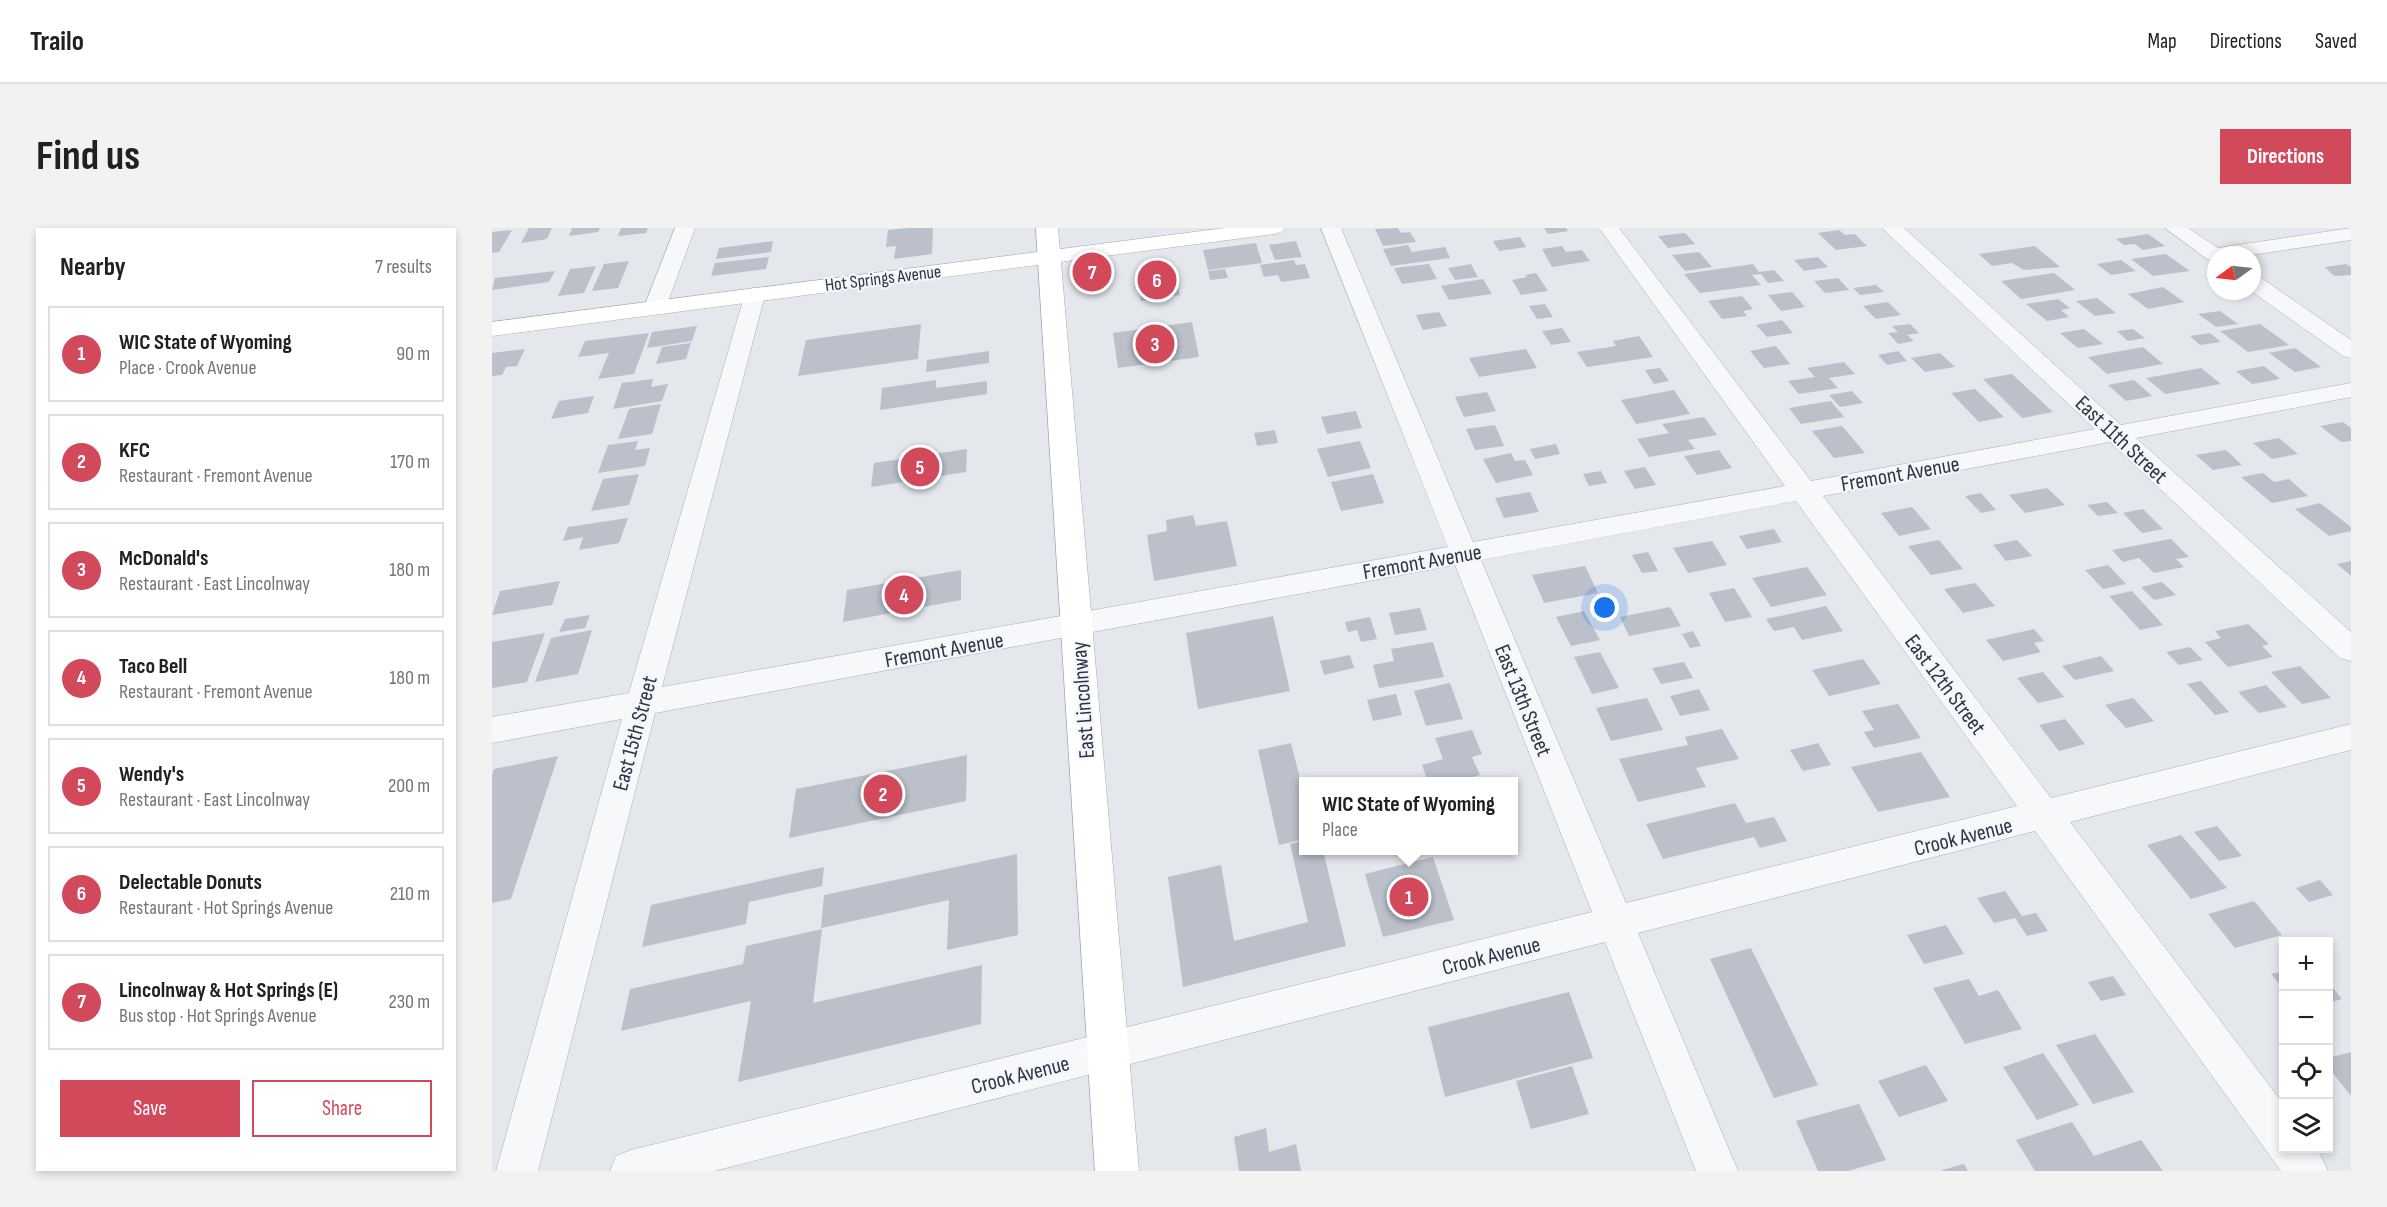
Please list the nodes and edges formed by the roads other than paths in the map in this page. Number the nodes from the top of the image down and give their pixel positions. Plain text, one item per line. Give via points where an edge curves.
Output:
1 (686, 228) edge
2 (1274, 228) edge
3 (1331, 228) edge
4 (1608, 228) edge
5 (1892, 228) edge
6 (2175, 228) edge
7 (2351, 234) edge
8 (1048, 243) edge
9 (2261, 249) edge
10 (2207, 250) edge
11 (2261, 288) edge
12 (754, 295) junction
13 (655, 308) junction
14 (492, 329) edge
15 (2351, 351) edge
16 (2351, 390) edge
17 (2115, 433) junction
18 (1803, 491) junction
19 (1464, 553) junction
20 (1076, 625) junction
21 (2351, 650) edge
22 (642, 703) junction
23 (492, 730) edge
24 (2351, 737) edge
25 (2043, 815) junction
26 (1616, 923) junction
27 (1108, 1052) junction
28 (2279, 1135) edge
29 (2293, 1153) edge
30 (518, 1171) edge
31 (631, 1171) edge
32 (1117, 1171) edge
33 (1717, 1171) edge
34 (2307, 1171) edge

1 - 13 street
2 - 8 main road, Hot Springs Avenue
3 - 19 street, East 13th Street
4 - 18 street, East 12th Street
5 - 17 street, East 11th Street
6 - 10 street
7 - 9 street
8 - 12 main road, Hot Springs Avenue
8 - 20 main road, East Lincolnway
11 - 15 street
12 - 13 main road, Hot Springs Avenue
12 - 22 street, East 15th Street
13 - 14 main road, Hot Springs Avenue
16 - 17 street, Fremont Avenue
17 - 18 street, Fremont Avenue
17 - 21 street, East 11th Street
18 - 19 street, Fremont Avenue
18 - 25 street, East 12th Street
19 - 20 street, Fremont Avenue
19 - 26 street, East 13th Street
20 - 22 street, Fremont Avenue
20 - 27 main road, East Lincolnway
22 - 23 street, Fremont Avenue
22 - 30 street, East 15th Street
24 - 25 street, Crook Avenue
25 - 26 street, Crook Avenue
25 - 28 street, East 12th Street
26 - 27 street, Crook Avenue
26 - 33 street, East 13th Street
27 - 31 street, Crook Avenue
27 - 32 main road, East Lincolnway
29 - 34 street

